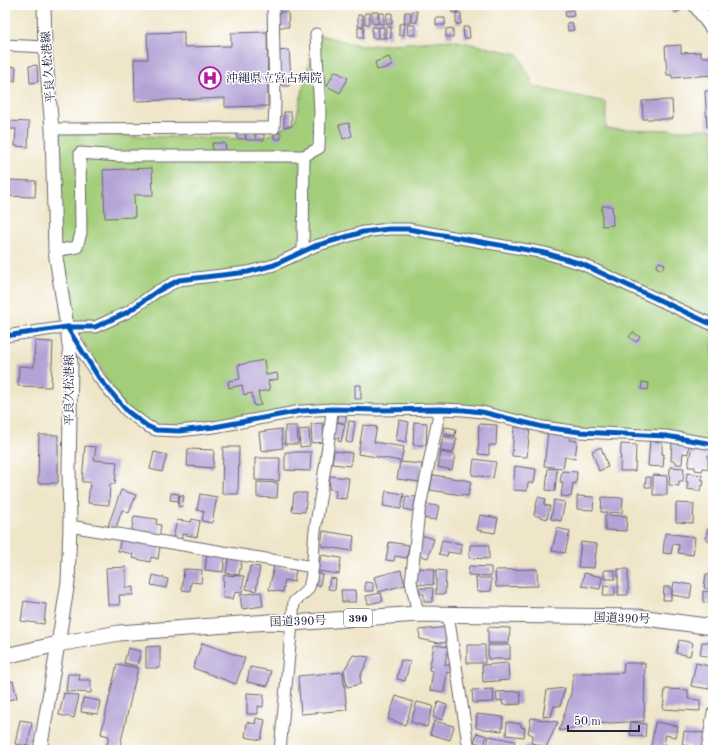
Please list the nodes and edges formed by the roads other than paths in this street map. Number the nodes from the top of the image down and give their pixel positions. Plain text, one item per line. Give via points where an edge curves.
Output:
1 (44, 5) edge
2 (273, 5) edge
3 (695, 5) edge
4 (713, 30) edge
5 (316, 34) dead end
6 (5, 45) edge
7 (45, 47) junction
8 (52, 129) junction
9 (304, 156) junction
10 (55, 251) junction
11 (303, 252) junction
12 (713, 325) edge
13 (67, 327) junction
14 (5, 336) edge
15 (332, 409) junction
16 (440, 409) junction
17 (713, 444) edge
18 (70, 526) junction
19 (313, 567) junction
20 (418, 614) junction
21 (448, 615) junction
22 (292, 623) junction
23 (713, 628) edge
24 (58, 644) junction
25 (5, 656) edge
26 (713, 713) edge
27 (40, 750) edge
28 (280, 750) edge
29 (469, 750) edge
30 (707, 750) edge

1 - 7 main road, 平良久松港線
2 - 8 street via 274,128
3 - 4 main road
5 - 9 street via 319,148
6 - 7 street
7 - 8 main road, 平良久松港線
8 - 10 main road, 平良久松港線
9 - 10 street via 119,156 80,153 81,233 78,247
9 - 11 street
10 - 13 main road, 平良久松港線
11 - 12 street via 363,232 389,228 408,229 546,253 582,264
11 - 13 street via 274,265 248,272 179,280 156,292 128,312 95,327
13 - 14 street
13 - 15 street via 99,378 127,411 156,430 179,431 214,427 300,411
13 - 18 main road, 平良久松港線 via 71,364
15 - 16 street
15 - 19 street via 329,448 315,533
16 - 17 street via 482,412 543,427 580,432 666,436
16 - 20 street via 419,512 411,582
18 - 19 street
18 - 24 main road, 平良久松港線 via 68,582
19 - 22 street via 308,589 294,602
20 - 21 highway, 国道390号 / 390
20 - 22 highway, 国道390号 / 390
21 - 23 highway, 国道390号 / 390 via 639,617
21 - 29 street
22 - 24 highway, 国道390号 / 390 via 269,622 120,633
22 - 28 street
24 - 25 highway, 国道390号 / 390
24 - 27 main road, 平良久松港線
26 - 30 street

